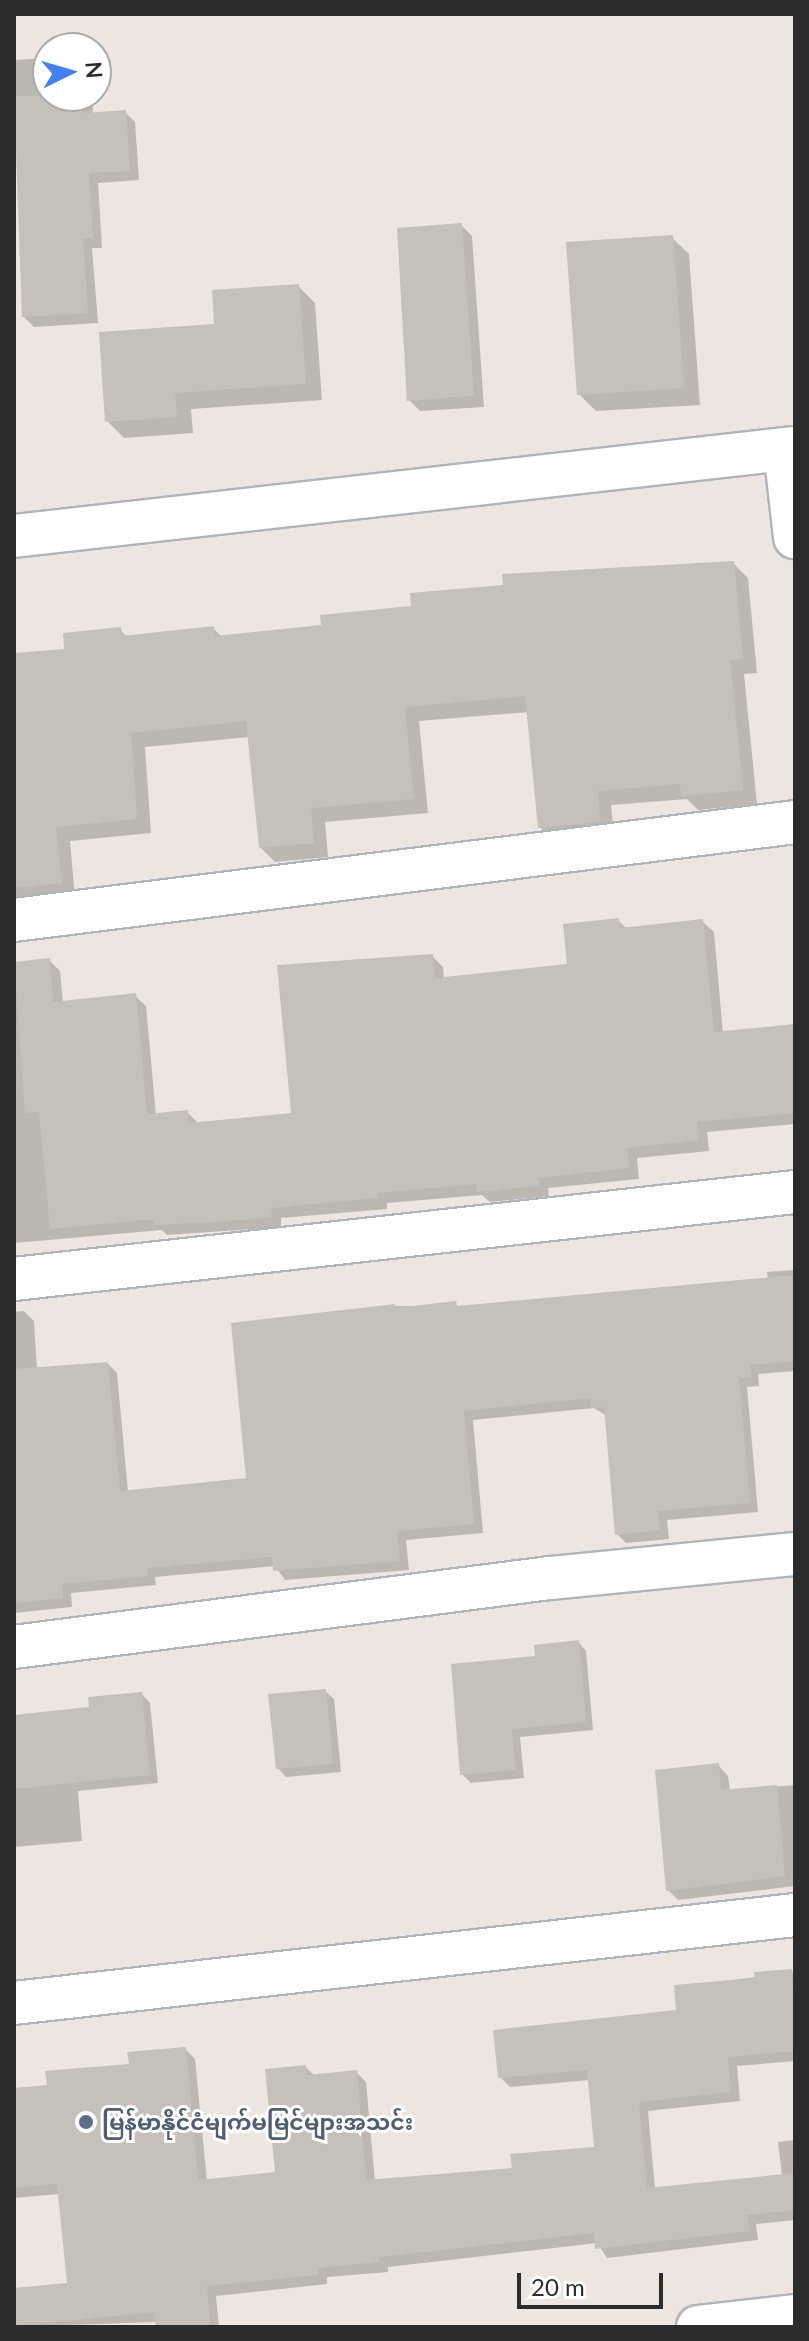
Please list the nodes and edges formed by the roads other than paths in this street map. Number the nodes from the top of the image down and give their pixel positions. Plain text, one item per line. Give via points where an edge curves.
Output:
1 (790, 448) edge
2 (14, 536) edge
3 (795, 537) edge
4 (795, 822) edge
5 (14, 920) edge
6 (795, 1192) edge
7 (14, 1279) edge
8 (795, 1554) edge
9 (14, 1647) edge
10 (795, 1915) edge
11 (14, 2003) edge
12 (795, 2316) edge
13 (698, 2327) edge

1 - 2 street
1 - 3 street
4 - 5 street
6 - 7 street
8 - 9 street via 550,1578
10 - 11 street
12 - 13 street

